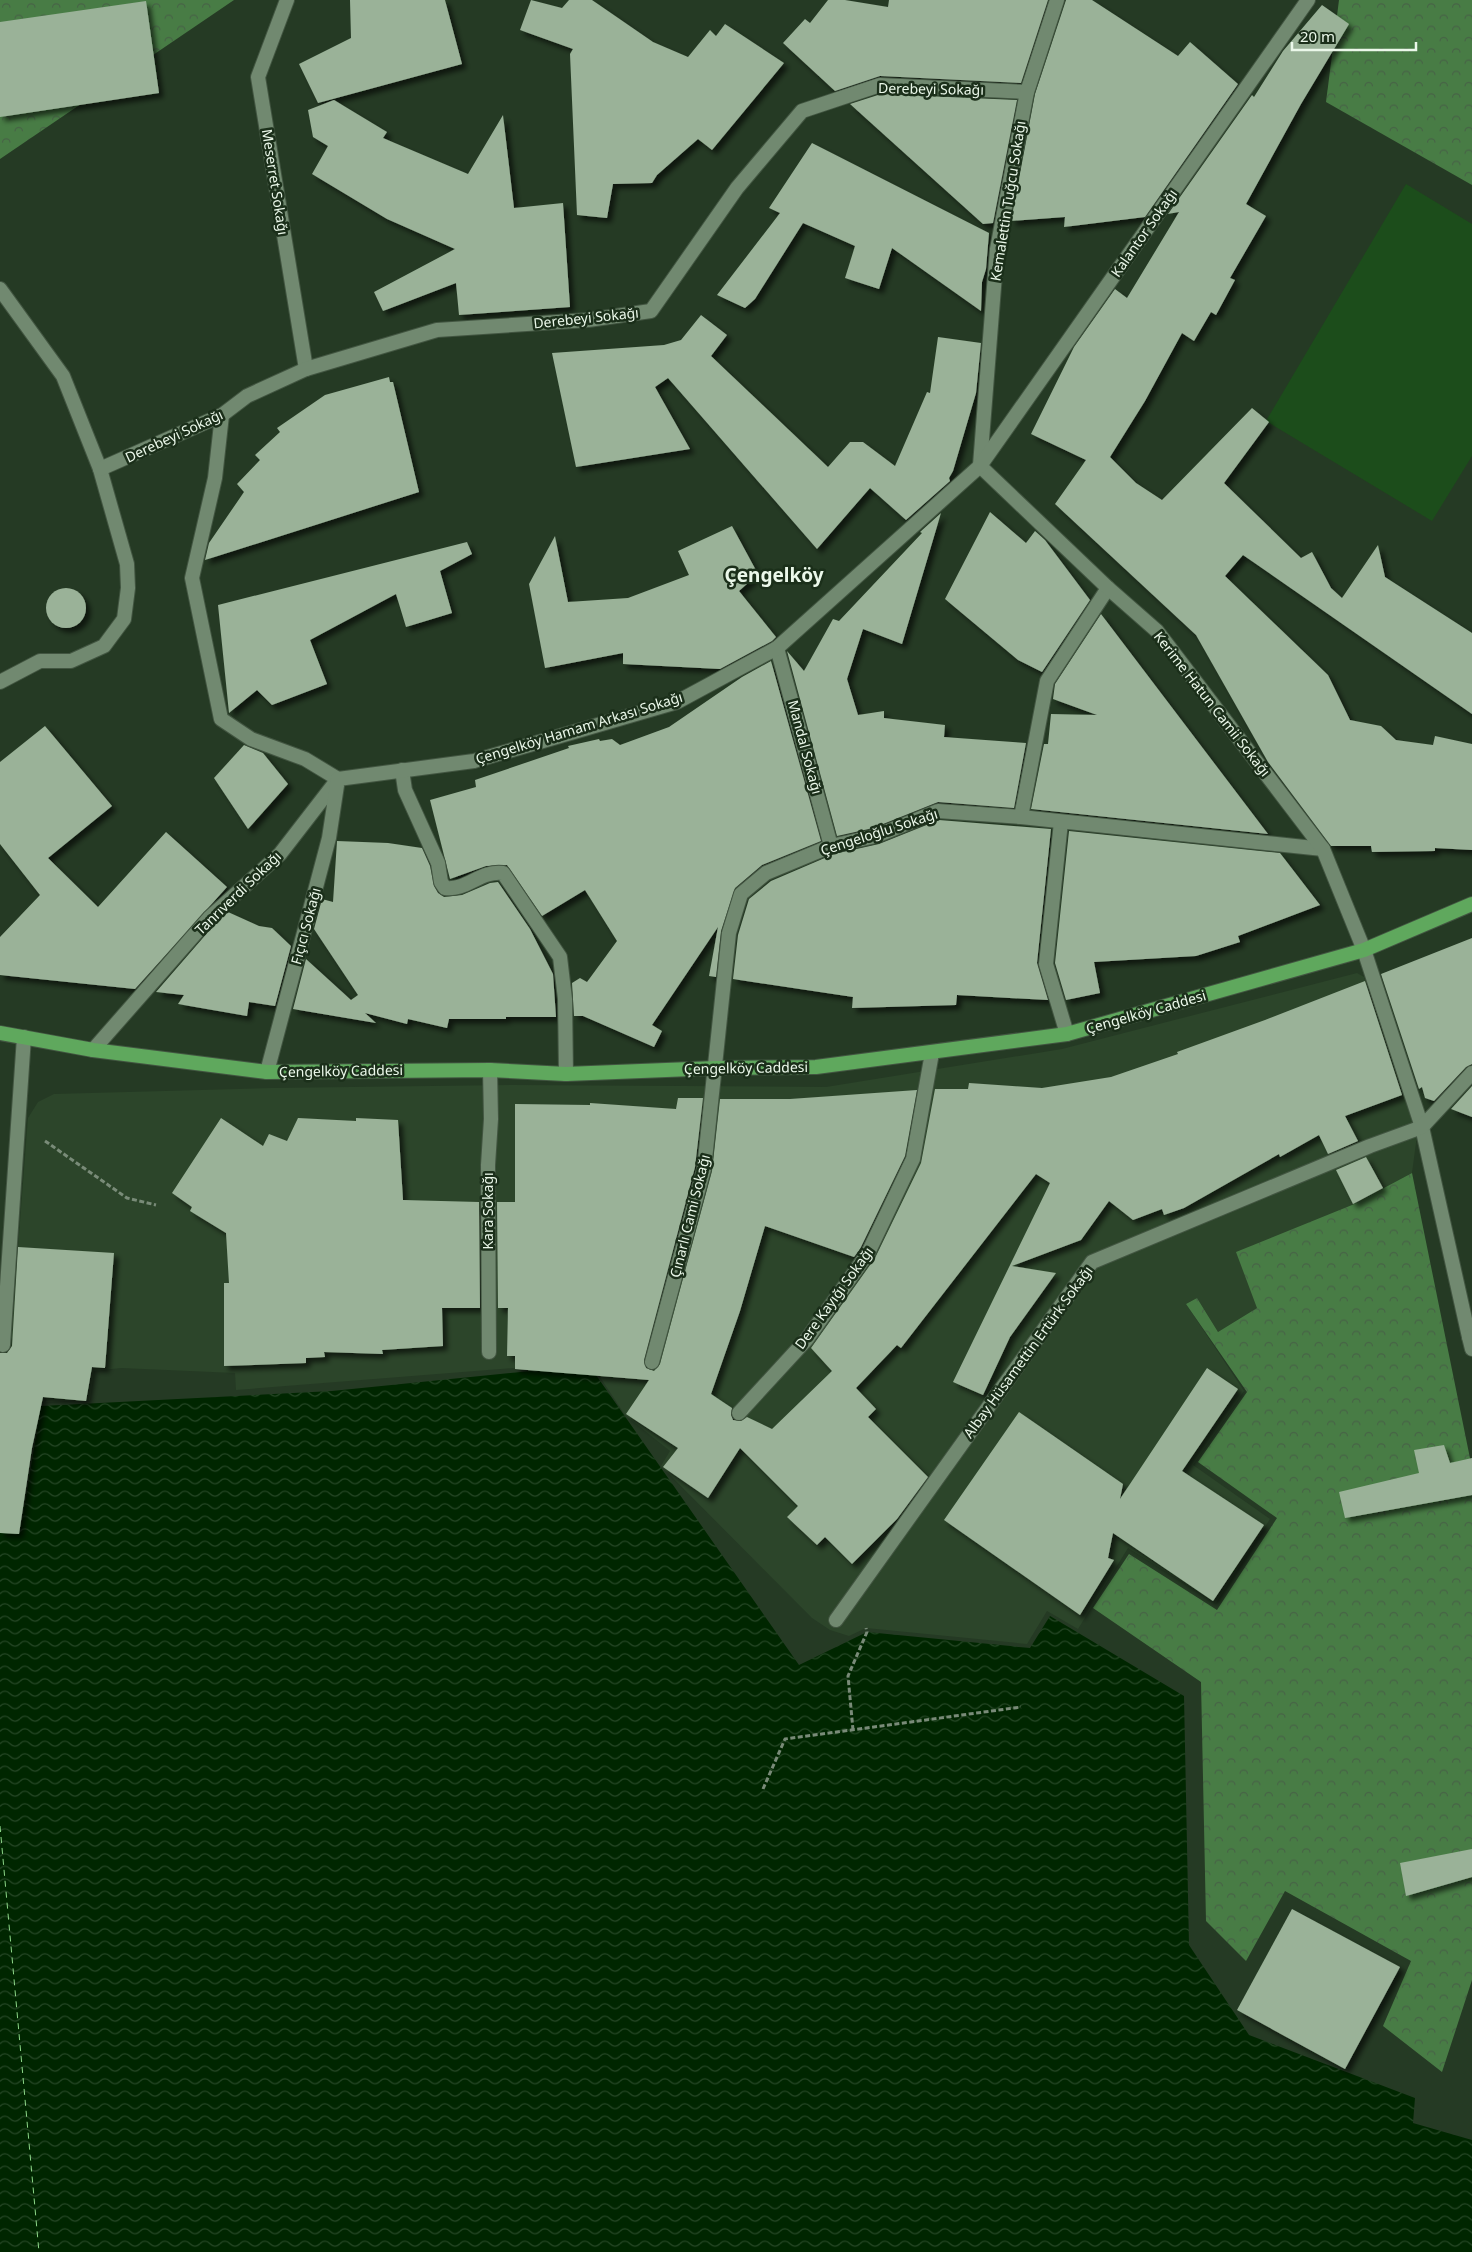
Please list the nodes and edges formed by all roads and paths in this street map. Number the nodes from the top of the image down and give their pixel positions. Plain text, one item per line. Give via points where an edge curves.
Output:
1 (288, 0) edge
2 (1057, 0) edge
3 (1308, 0) edge
4 (1027, 92) junction
5 (0, 289) edge
6 (306, 369) junction
7 (222, 415) junction
8 (980, 466) junction
9 (100, 469) junction
10 (1108, 588) junction
11 (778, 648) junction
12 (0, 682) edge
13 (402, 770) junction
14 (338, 779) junction
15 (1021, 817) junction
16 (1061, 822) junction
17 (831, 846) junction
18 (1323, 849) junction
19 (1472, 904) edge
20 (1364, 950) junction
21 (0, 1033) edge
22 (1067, 1034) junction
23 (24, 1037) junction
24 (93, 1050) junction
25 (932, 1053) junction
26 (716, 1068) junction
27 (490, 1070) junction
28 (267, 1072) junction
29 (1472, 1073) edge
30 (566, 1074) junction
31 (18, 1123) junction
32 (1422, 1127) junction
33 (156, 1205) dead end
34 (1471, 1341) edge
35 (3, 1346) dead end
36 (489, 1352) dead end
37 (652, 1362) dead end
38 (740, 1414) dead end
39 (836, 1620) dead end
40 (867, 1632) dead end
41 (1021, 1706) dead end
42 (853, 1730) junction
43 (763, 1789) dead end

1 - 6 street, Meserret Sokağı via 258,77
2 - 4 street, Kemalettin Tuğcu Sokağı
3 - 8 street, Kalantor Sokağı
4 - 6 street, Derebeyi Sokağı via 880,85 802,111 737,188 651,311 588,320 437,330
4 - 8 street, Kemalettin Tuğcu Sokağı via 997,249
5 - 9 street via 63,376
6 - 7 street, Derebeyi Sokağı via 247,396
7 - 9 street, Derebeyi Sokağı
7 - 14 street via 215,478 192,578 222,719 250,739 305,759
8 - 10 street, Kerime Hatun Camii Sokağı
8 - 11 street, Çengelköy Hamam Arkası Sokağı
9 - 12 street via 127,564 124,619 104,646 71,661 40,661
10 - 15 street via 1047,682
10 - 18 street, Kerime Hatun Camii Sokağı via 1157,630
11 - 13 street, Çengelköy Hamam Arkası Sokağı via 677,702 474,761
11 - 17 street, Mandal Sokağı
13 - 14 street, Çengelköy Hamam Arkası Sokağı
13 - 30 street via 404,790 438,863 445,888 453,889 492,872 503,873 560,957 565,999
14 - 24 street, Tanrıverdi Sokağı via 280,854 209,918
14 - 28 street, Fıçıcı Sokağı via 330,838
15 - 16 street, Çengeloğlu Sokağı
15 - 17 street, Çengeloğlu Sokağı via 938,811 876,836
16 - 18 street, Çengeloğlu Sokağı
16 - 22 street via 1046,964
17 - 26 street, Çengeloğlu Sokağı via 766,873 741,894 725,957
18 - 20 street, Kerime Hatun Camii Sokağı
19 - 20 main road, Çengelköy Caddesi
20 - 22 main road, Çengelköy Caddesi
20 - 32 street, Kerime Hatun Camii Sokağı
21 - 23 main road, Çengelköy Caddesi
22 - 25 main road, Çengelköy Caddesi
23 - 24 main road, Çengelköy Caddesi
23 - 31 street
24 - 28 main road, Çengelköy Caddesi
25 - 26 main road, Çengelköy Caddesi via 816,1068
25 - 38 street, Dere Kayığı Sokağı via 913,1159 868,1253 807,1339
26 - 30 main road, Çengelköy Caddesi
26 - 37 street, Çınarlı Cami Sokağı via 704,1169
27 - 28 main road, Çengelköy Caddesi
27 - 30 main road, Çengelköy Caddesi
27 - 36 street, Kara Sokağı
29 - 32 street, Albay Hüsamettin Ertürk Sokağı
31 - 33 path via 127,1198
31 - 35 street
32 - 34 street, Kerime Hatun Camii Sokağı
32 - 39 street, Albay Hüsamettin Ertürk Sokağı via 1092,1262
40 - 42 path via 848,1676
41 - 42 path
42 - 43 path via 785,1739

